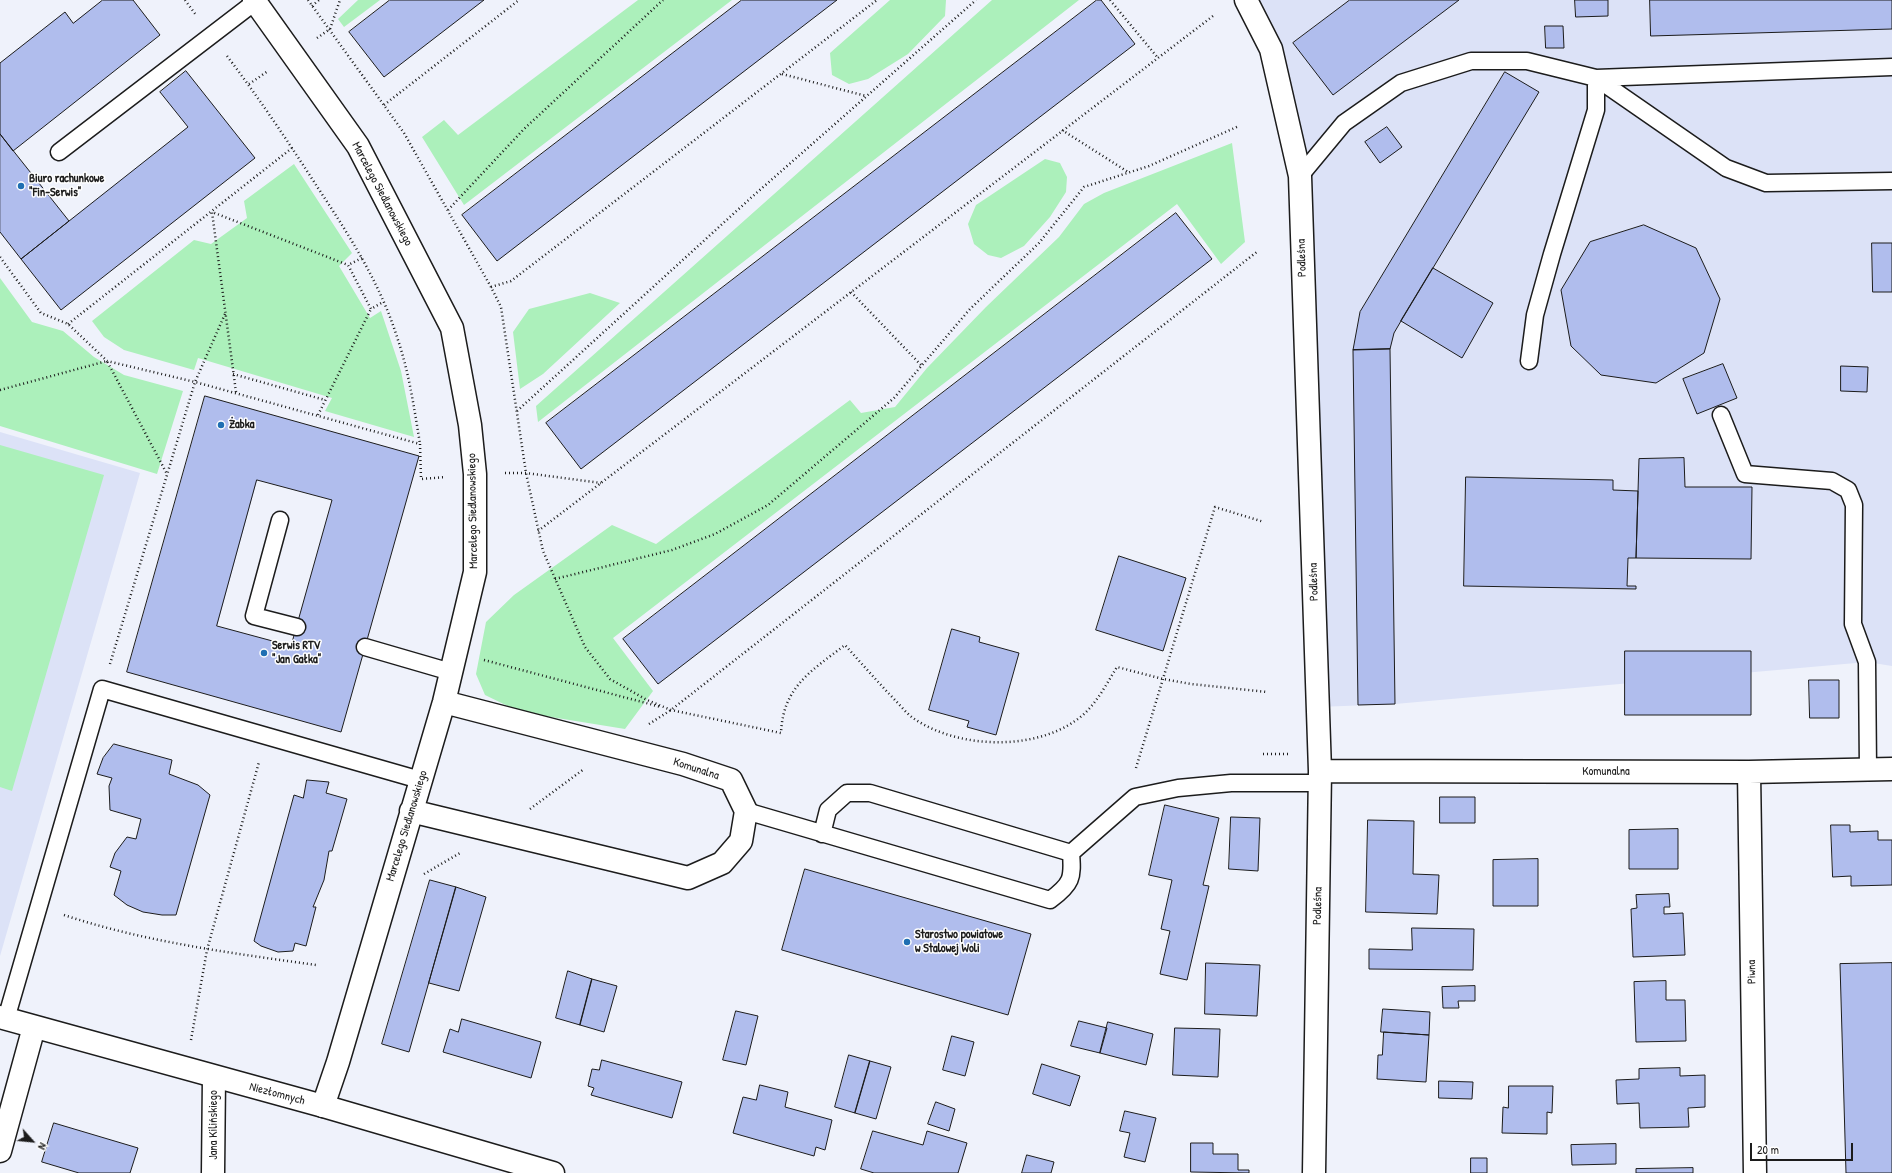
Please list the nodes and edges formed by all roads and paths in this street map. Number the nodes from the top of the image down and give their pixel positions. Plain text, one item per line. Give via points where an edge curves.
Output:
1 (185, 0) edge
2 (308, 0) edge
3 (319, 0) edge
4 (340, 0) edge
5 (519, 0) edge
6 (664, 0) edge
7 (877, 0) edge
8 (976, 0) edge
9 (1110, 0) edge
10 (1246, 0) edge
11 (255, 1) edge
12 (312, 6) junction
13 (1213, 16) dead end
14 (330, 29) junction
15 (211, 36) junction
16 (1158, 58) junction
17 (1892, 67) edge
18 (781, 74) junction
19 (1596, 78) junction
20 (867, 96) junction
21 (384, 105) junction
22 (1239, 126) dead end
23 (1062, 130) junction
24 (292, 148) junction
25 (59, 152) dead end
26 (1129, 172) junction
27 (1300, 176) junction
28 (1892, 181) edge
29 (448, 210) junction
30 (212, 212) junction
31 (1258, 251) dead end
32 (0, 257) edge
33 (362, 258) junction
34 (348, 265) junction
35 (491, 286) junction
36 (851, 292) junction
37 (383, 302) junction
38 (371, 309) junction
39 (225, 313) junction
40 (68, 324) junction
41 (107, 361) junction
42 (1529, 361) dead end
43 (921, 365) junction
44 (233, 374) junction
45 (195, 382) junction
46 (0, 390) edge
47 (236, 392) junction
48 (325, 400) junction
49 (517, 411) junction
50 (318, 415) junction
51 (1721, 415) dead end
52 (420, 444) junction
53 (526, 473) junction
54 (167, 474) junction
55 (475, 474) junction
56 (602, 483) junction
57 (280, 520) dead end
58 (1264, 522) dead end
59 (538, 531) junction
60 (555, 579) junction
61 (297, 627) dead end
62 (364, 647) dead end
63 (453, 662) junction
64 (1163, 679) junction
65 (102, 690) junction
66 (1267, 692) dead end
67 (444, 702) junction
68 (671, 710) junction
69 (266, 736) junction
70 (615, 746) junction
71 (1136, 768) dead end
72 (1868, 769) junction
73 (1892, 769) edge
74 (1749, 772) junction
75 (1320, 777) junction
76 (420, 780) junction
77 (411, 811) junction
78 (746, 811) junction
79 (497, 832) junction
80 (822, 834) junction
81 (1071, 853) junction
82 (417, 877) dead end
83 (39, 907) junction
84 (207, 950) junction
85 (316, 965) dead end
86 (3, 1018) edge
87 (34, 1028) junction
88 (190, 1044) dead end
89 (214, 1077) junction
90 (323, 1106) junction
91 (0, 1151) edge
92 (214, 1173) edge
93 (553, 1173) edge
94 (1314, 1173) edge
95 (1755, 1173) edge

1 - 15 path
2 - 12 path
3 - 12 path
4 - 14 path
5 - 21 path
6 - 29 path via 524,129
7 - 18 path
8 - 20 path
9 - 16 path
10 - 27 street, Podleśna via 1271,49
11 - 15 lane
11 - 55 street, Marcelego Siedlanowskiego via 358,146 452,328 470,425
12 - 14 path
13 - 16 path
14 - 21 path
15 - 24 path via 249,84
15 - 25 lane
16 - 23 path
17 - 19 lane
18 - 20 path
18 - 35 path via 511,281
19 - 27 lane via 1527,60 1477,60 1401,83 1344,123
19 - 28 lane via 1726,168 1766,183
19 - 42 lane via 1596,110 1539,300
20 - 49 path
21 - 29 path via 404,133
22 - 26 path via 1149,166
23 - 26 path
23 - 36 path
24 - 30 path
24 - 33 path
26 - 43 path via 1084,187 1039,243 970,309
27 - 75 street, Podleśna
29 - 35 path
30 - 34 path
30 - 39 path
30 - 40 path
31 - 68 path
32 - 40 path via 41,313
33 - 34 path
33 - 37 path
34 - 38 path
35 - 49 path via 501,307
36 - 43 path
36 - 56 path
37 - 38 path
37 - 52 path via 397,336 411,384
38 - 48 path
39 - 44 path
39 - 45 path
40 - 41 path
41 - 45 path
41 - 46 path
41 - 54 path
43 - 60 path via 894,398 768,505 715,534 672,550
44 - 47 path
44 - 48 path
45 - 47 path
45 - 54 path
47 - 50 path
48 - 50 path
49 - 53 path
50 - 52 path
51 - 72 lane via 1744,474 1832,481 1848,490 1854,505 1853,624 1867,662
52 - 55 path via 421,479
53 - 55 path
53 - 56 path
53 - 59 path
54 - 65 path
55 - 63 street, Marcelego Siedlanowskiego via 475,572
56 - 59 path
57 - 61 lane via 254,616
58 - 64 path via 1215,507
59 - 60 path
60 - 68 path via 585,647 610,679
62 - 63 lane
63 - 67 street, Marcelego Siedlanowskiego
63 - 68 path
64 - 66 path
64 - 68 path via 1117,667 1102,693 1084,714 1061,729 1016,743 975,741 938,731 913,718 845,645 804,676 789,698 782,717 781,733
64 - 71 path
65 - 69 lane
65 - 83 lane
67 - 70 street, Komunalna
67 - 76 street, Marcelego Siedlanowskiego
68 - 70 path
69 - 76 lane
69 - 84 path
70 - 78 street, Komunalna via 731,780
70 - 79 path
72 - 73 street, Komunalna
72 - 74 street, Komunalna
74 - 75 street, Komunalna
74 - 95 street, Piwna
75 - 81 lane via 1178,788 1135,797
75 - 94 street, Podleśna
76 - 77 street, Marcelego Siedlanowskiego
77 - 79 street
77 - 90 street, Marcelego Siedlanowskiego
78 - 79 street via 741,841 722,863 688,878
78 - 80 lane
79 - 82 path
80 - 81 lane via 828,810 847,793 870,793
80 - 81 lane via 1050,900 1062,891 1073,874
83 - 84 path via 94,925
83 - 86 lane
84 - 85 path
84 - 88 path
86 - 87 street, Niezłomnych
87 - 89 street, Niezłomnych
87 - 91 street
89 - 90 street, Niezłomnych
89 - 92 street, Jana Kilińskiego
90 - 93 street, Niezłomnych

